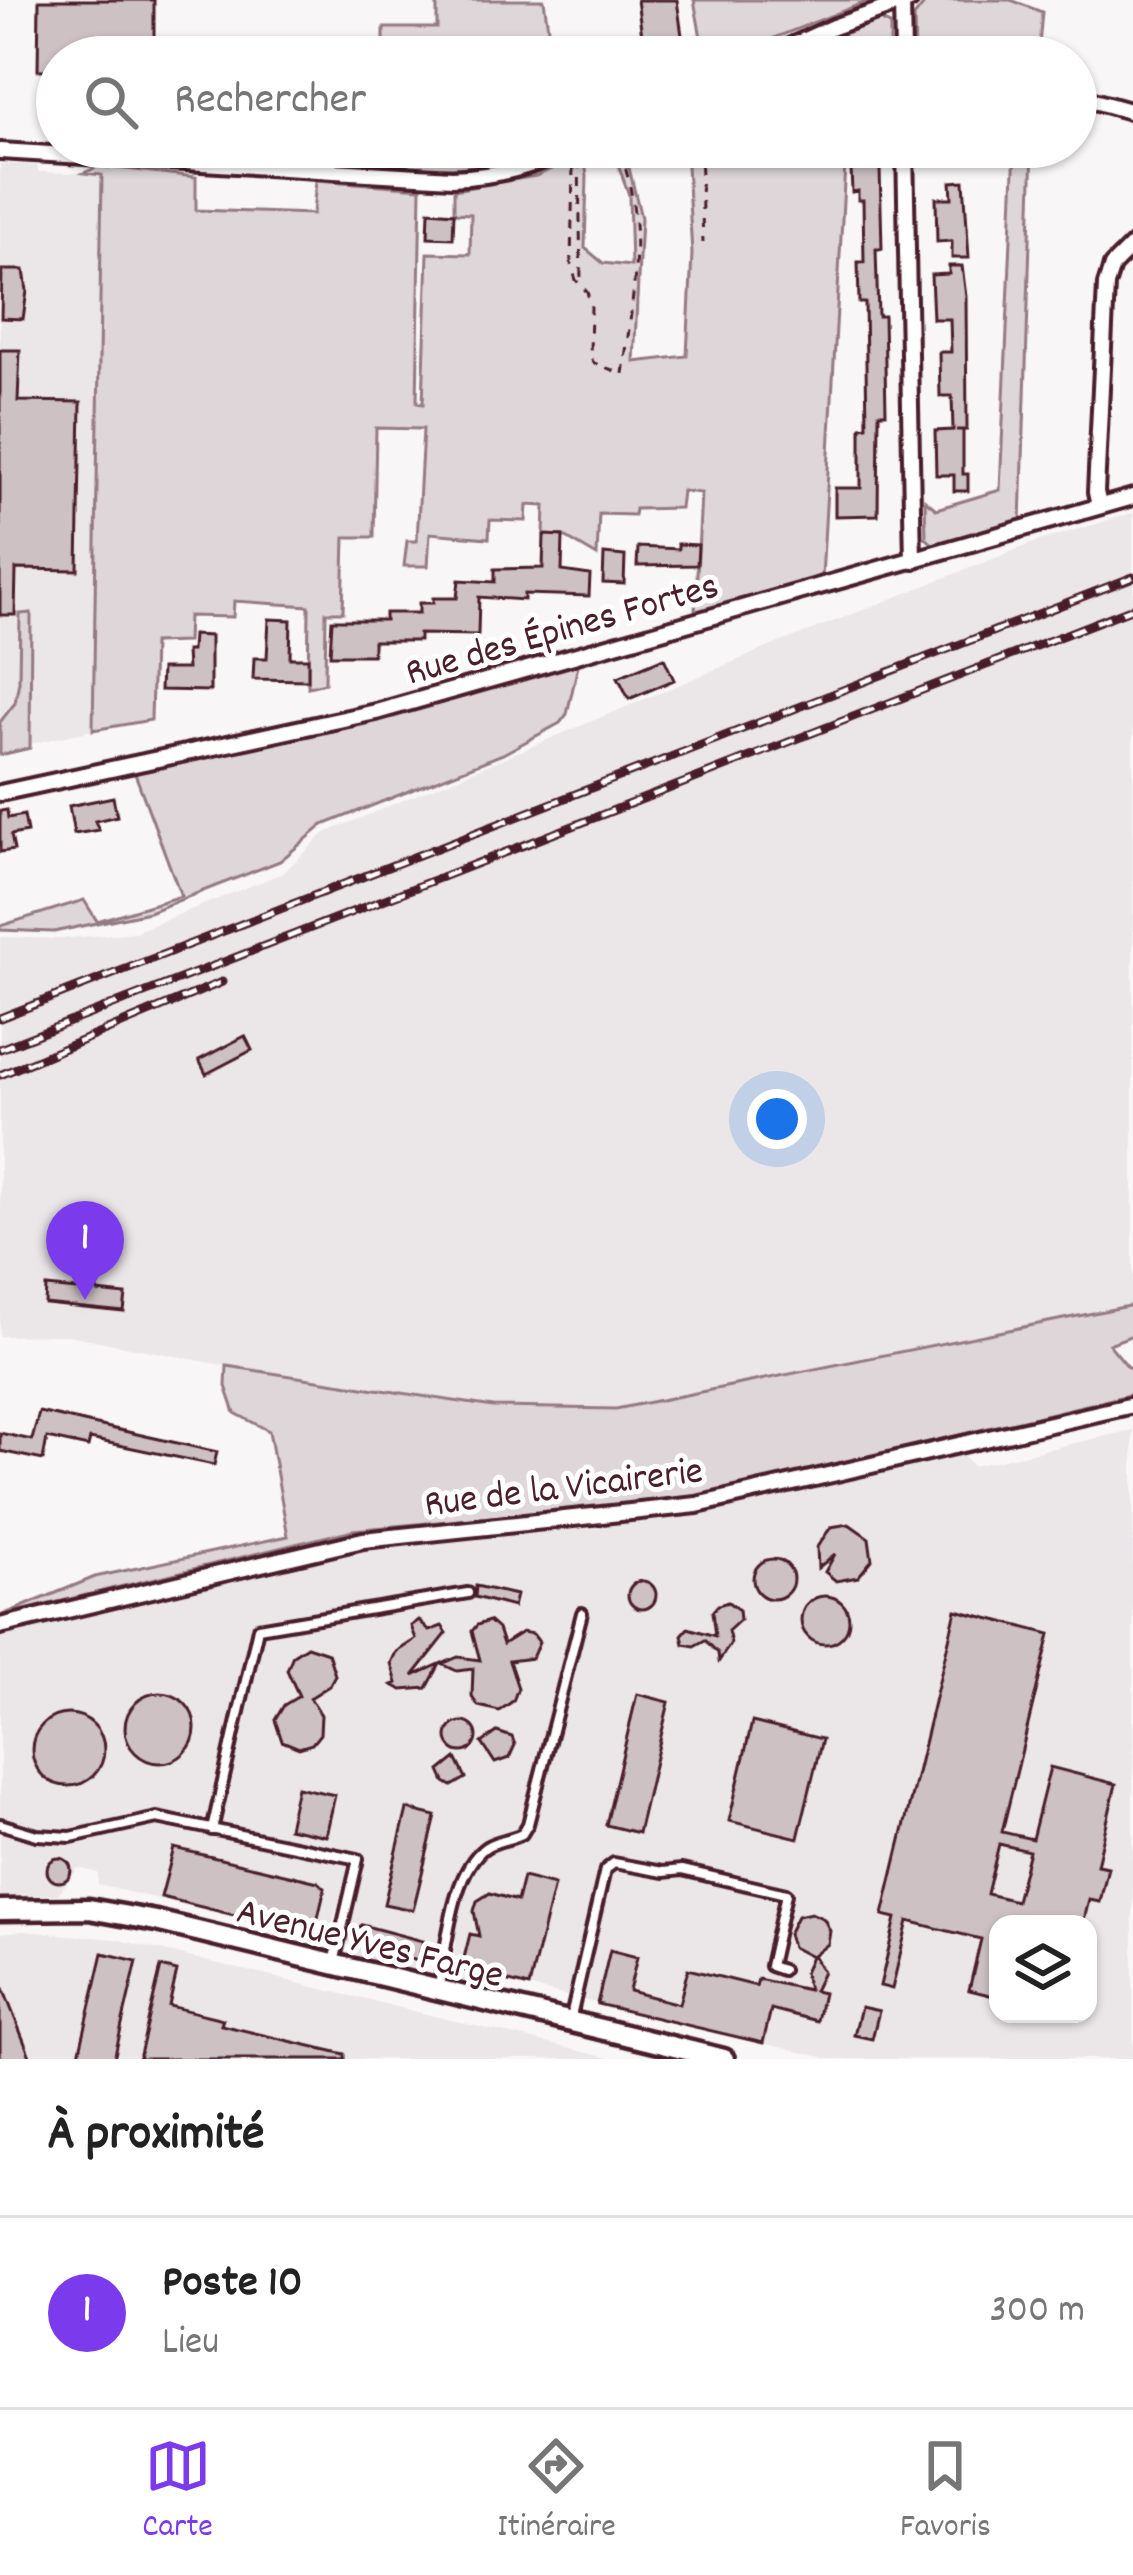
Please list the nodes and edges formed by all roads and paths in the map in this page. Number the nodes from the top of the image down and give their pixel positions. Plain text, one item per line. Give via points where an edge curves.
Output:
1 (905, 1) edge
2 (819, 36) edge
3 (904, 36) edge
4 (1097, 102) edge
5 (1133, 112) edge
6 (0, 151) edge
7 (36, 153) edge
8 (285, 168) edge
9 (528, 168) edge
10 (574, 168) edge
11 (581, 168) edge
12 (626, 168) edge
13 (701, 168) edge
14 (905, 168) edge
15 (703, 243) dead end
16 (1133, 245) edge
17 (581, 284) junction
18 (1133, 496) edge
19 (1099, 506) junction
20 (914, 560) junction
21 (0, 793) edge
22 (1133, 1405) edge
23 (468, 1593) dead end
24 (582, 1613) dead end
25 (0, 1626) edge
26 (0, 1823) edge
27 (212, 1830) junction
28 (0, 1910) edge
29 (334, 1964) junction
30 (782, 1970) dead end
31 (437, 1992) junction
32 (569, 2022) junction
33 (724, 2059) edge

1 - 2 street
1 - 3 street
4 - 5 street
6 - 7 street
8 - 9 street via 452,178
10 - 17 path via 572,264
11 - 17 path
12 - 17 path via 638,237 623,374 590,357 591,305
13 - 15 path
14 - 20 street
16 - 19 street via 1106,285
18 - 19 street, Rue des Épines Fortes
19 - 20 street, Rue des Épines Fortes
20 - 21 street, Rue des Épines Fortes via 376,712
22 - 25 street, Rue de la Vicairerie via 698,1505 363,1540
23 - 27 lane via 258,1628
24 - 31 lane via 528,1824 466,1864
26 - 27 lane via 71,1837 157,1818
27 - 29 lane via 358,1859
28 - 29 street, Avenue Yves Farge via 89,1909
29 - 31 street, Avenue Yves Farge
30 - 32 lane via 770,1966 786,1894 614,1864 605,1870
31 - 32 street, Avenue Yves Farge
32 - 33 street, Avenue Yves Farge

